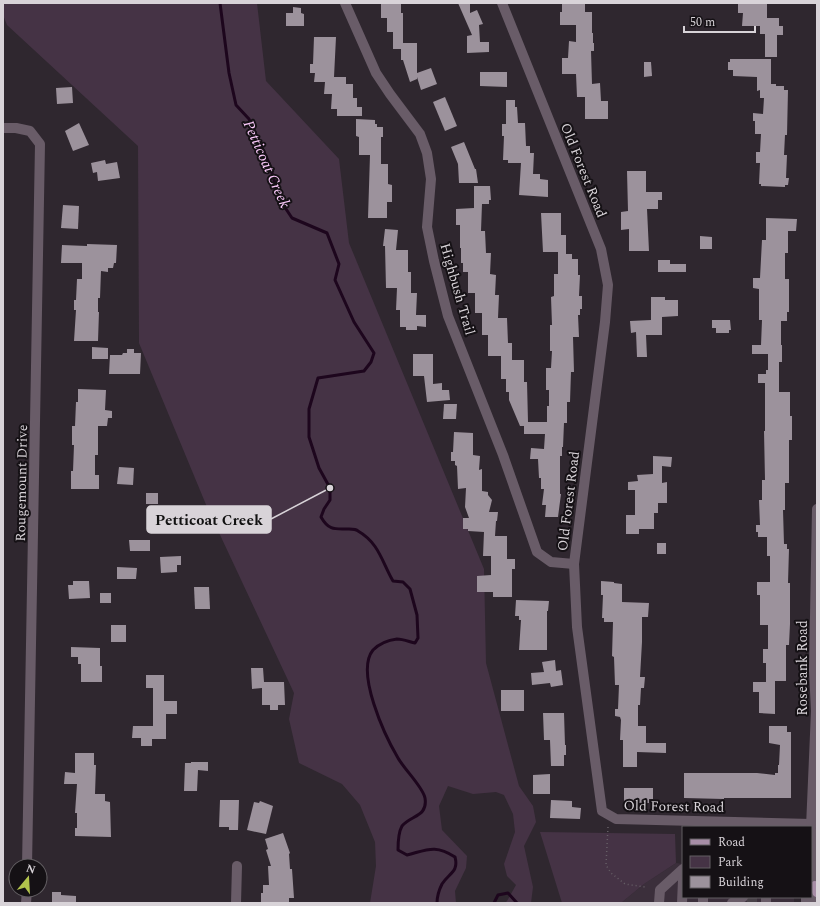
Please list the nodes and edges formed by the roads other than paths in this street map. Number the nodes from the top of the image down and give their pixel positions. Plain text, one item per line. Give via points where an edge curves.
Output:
1 (345, 3) edge
2 (502, 3) edge
3 (3, 128) edge
4 (817, 509) edge
5 (574, 564) junction
6 (689, 824) edge
7 (770, 826) edge
8 (811, 826) edge
9 (27, 858) edge
10 (237, 866) dead end
11 (682, 870) edge
12 (812, 871) edge
13 (816, 889) edge
14 (236, 903) edge
15 (660, 903) edge
16 (815, 903) edge

1 - 5 street, Highbush Trail via 376,73 420,134 427,152 431,179 427,226 448,316 503,455 537,552 551,562
2 - 5 street, Old Forest Road via 601,249 608,285
3 - 9 street, Rougemount Drive via 30,132 40,144
4 - 8 street, Rosebank Road via 814,670 816,710
5 - 6 street, Old Forest Road via 577,627 602,811 616,819
6 - 7 street, Old Forest Road
10 - 14 street
11 - 15 street via 660,890
12 - 13 street, Rosebank Road
13 - 16 street, Rosebank Road

